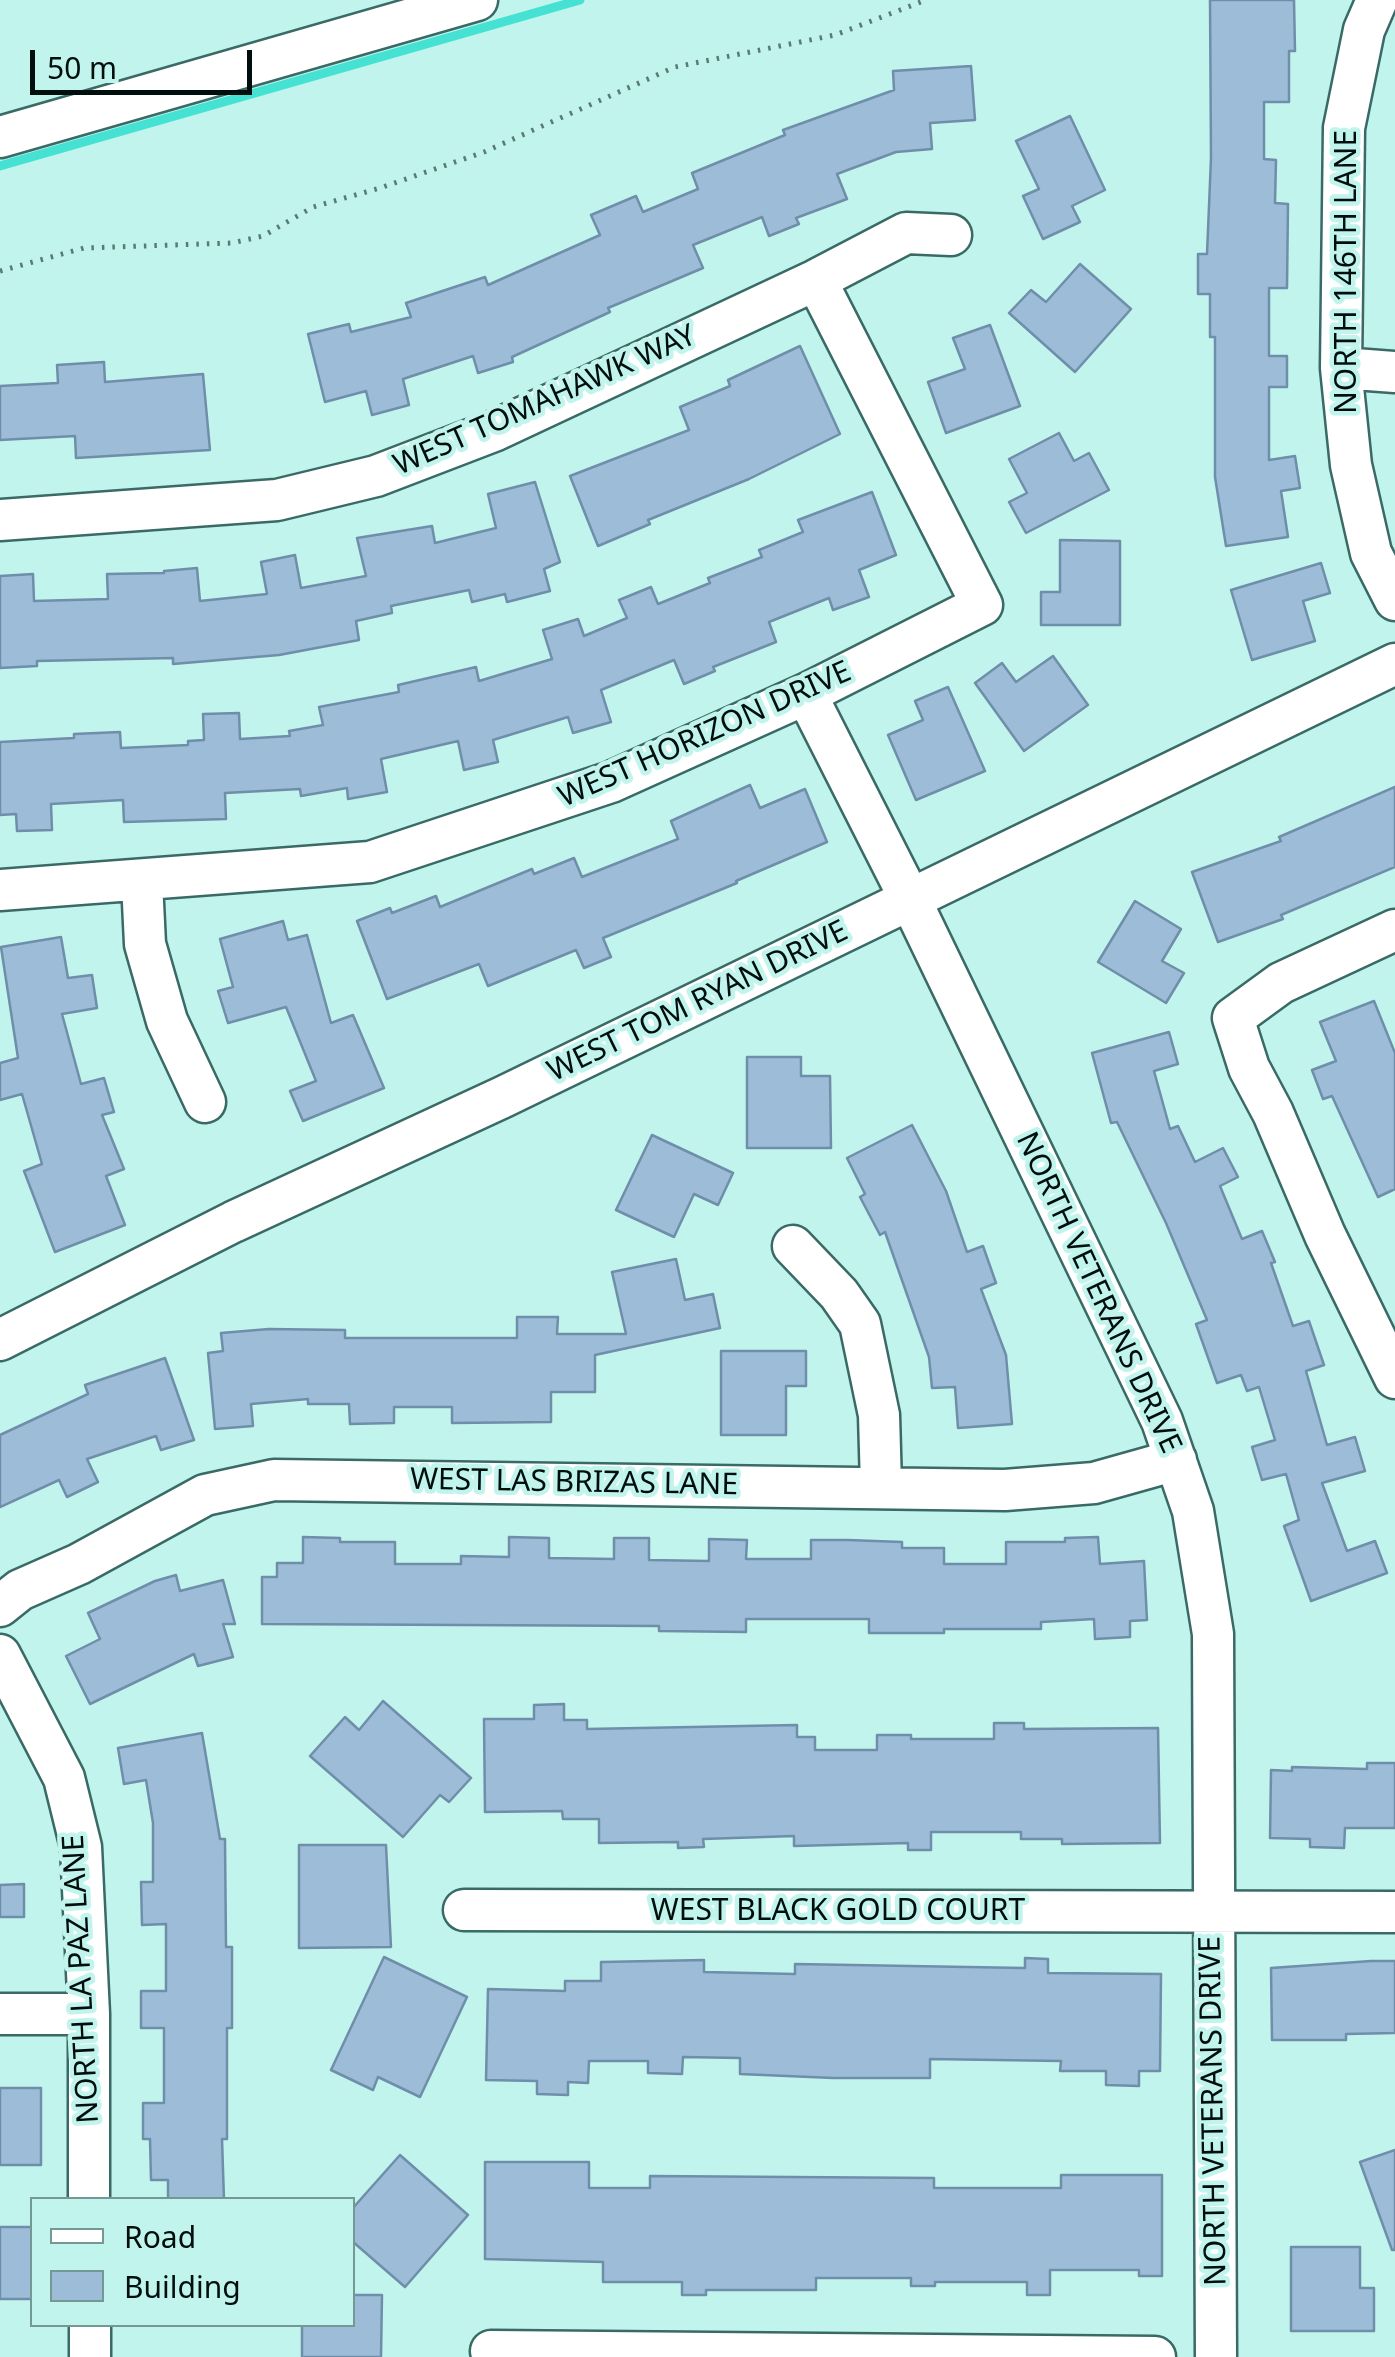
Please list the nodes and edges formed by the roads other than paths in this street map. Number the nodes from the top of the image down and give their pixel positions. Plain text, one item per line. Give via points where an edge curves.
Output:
1 (477, 0) edge
2 (1378, 0) edge
3 (0, 137) edge
4 (952, 236) dead end
5 (816, 280) junction
6 (1342, 368) junction
7 (1395, 372) edge
8 (0, 520) edge
9 (1395, 600) edge
10 (1395, 664) edge
11 (806, 694) junction
12 (142, 882) junction
13 (0, 890) edge
14 (910, 899) junction
15 (1395, 930) edge
16 (205, 1102) dead end
17 (793, 1246) dead end
18 (0, 1340) edge
19 (1395, 1378) edge
20 (1176, 1460) junction
21 (881, 1486) junction
22 (0, 1606) edge
23 (0, 1656) edge
24 (464, 1910) dead end
25 (1212, 1912) junction
26 (1395, 1912) edge
27 (0, 2014) edge
28 (89, 2014) junction
29 (90, 2197) edge
30 (90, 2327) edge
31 (491, 2351) dead end
32 (90, 2357) edge
33 (1156, 2357) edge
34 (1216, 2357) edge

1 - 3 street
2 - 6 street, NORTH 146TH LANE via 1364,30 1344,128
4 - 5 street, WEST TOMAHAWK WAY via 906,232
5 - 8 street, WEST TOMAHAWK WAY via 496,430 376,476 277,500
5 - 11 street, WEST HORIZON DRIVE via 982,605
6 - 7 street
6 - 9 street, NORTH 146TH LANE via 1350,464 1371,554
10 - 14 street, WEST TOM RYAN DRIVE
11 - 12 street, WEST HORIZON DRIVE via 611,782 370,862
11 - 14 street, NORTH VETERANS DRIVE
12 - 13 street, WEST HORIZON DRIVE
12 - 16 street via 145,944 162,1006
14 - 18 street, WEST TOM RYAN DRIVE via 232,1222
14 - 20 street, NORTH VETERANS DRIVE
15 - 19 street via 1280,983 1233,1018 1249,1068
17 - 21 street via 860,1324 879,1415
20 - 21 street, WEST LAS BRIZAS LANE via 1094,1483 1005,1490
20 - 25 street, NORTH VETERANS DRIVE via 1193,1511 1212,1634
21 - 22 street, WEST LAS BRIZAS LANE via 274,1480 205,1495
23 - 28 street, NORTH LA PAZ LANE via 64,1778 77,1830
24 - 25 street, WEST BLACK GOLD COURT
25 - 26 street, WEST BLACK GOLD COURT
25 - 34 street, NORTH VETERANS DRIVE
27 - 28 street
28 - 29 street, NORTH LA PAZ LANE
30 - 32 street
31 - 33 street

